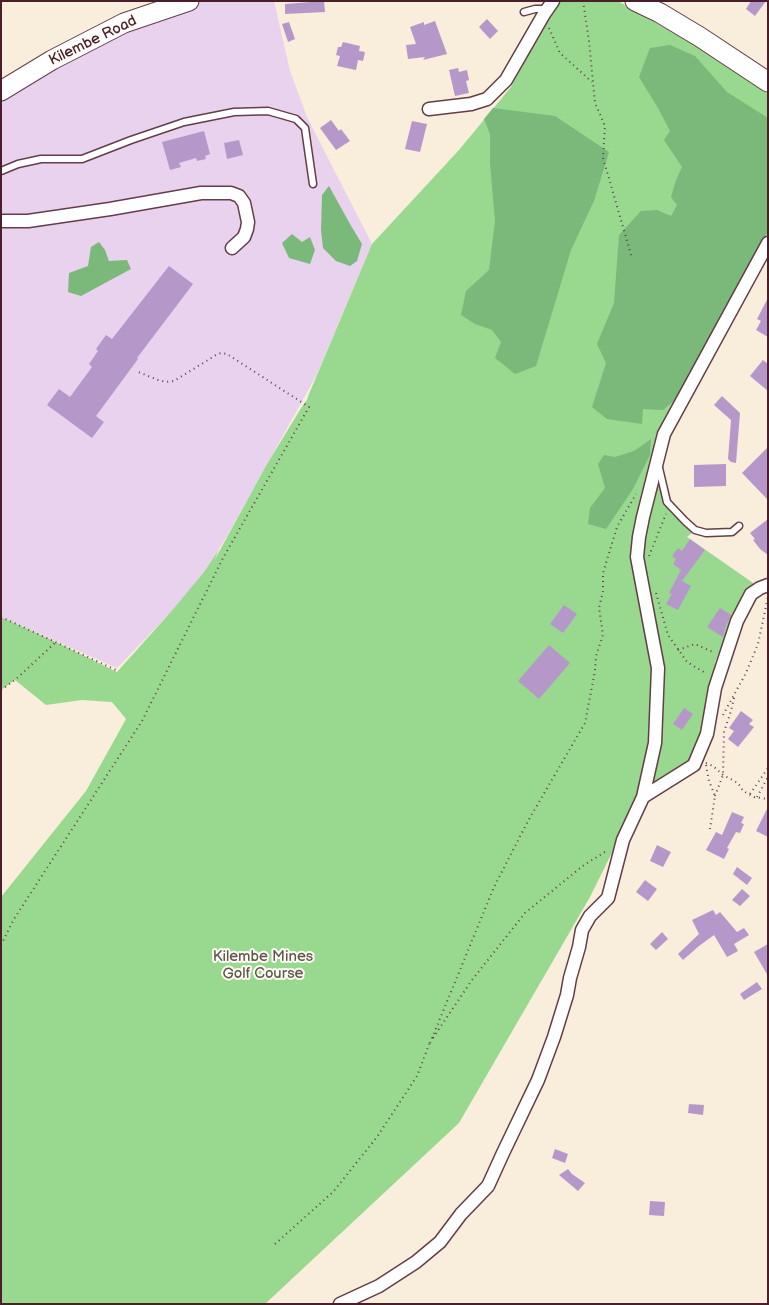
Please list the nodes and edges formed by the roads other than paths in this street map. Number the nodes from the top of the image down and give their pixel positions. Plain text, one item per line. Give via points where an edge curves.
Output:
1 (189, 1) edge
2 (635, 1) edge
3 (548, 8) edge
4 (524, 12) dead end
5 (768, 82) edge
6 (1, 91) edge
7 (429, 109) dead end
8 (1, 171) edge
9 (313, 184) dead end
10 (1, 221) edge
11 (768, 243) edge
12 (232, 248) dead end
13 (657, 462) junction
14 (739, 526) dead end
15 (768, 585) edge
16 (643, 797) junction
17 (340, 1304) edge

1 - 6 main road, Kilembe Road via 124,23
2 - 5 main road via 700,37
3 - 4 lane
3 - 7 street via 506,80 487,99
8 - 9 lane via 41,159 82,159 184,122 234,112 268,111 296,118 305,128
10 - 12 street via 28,221 201,193 231,192 244,203 248,222 244,237
11 - 13 street via 664,434
13 - 14 lane via 667,502 695,530 732,532
13 - 16 street via 637,558 658,668 655,743
15 - 16 street via 752,594 737,621 718,680 700,764
16 - 17 street via 623,840 608,898 590,916 582,930 554,1037 538,1080 488,1186 440,1242 416,1262 379,1286

